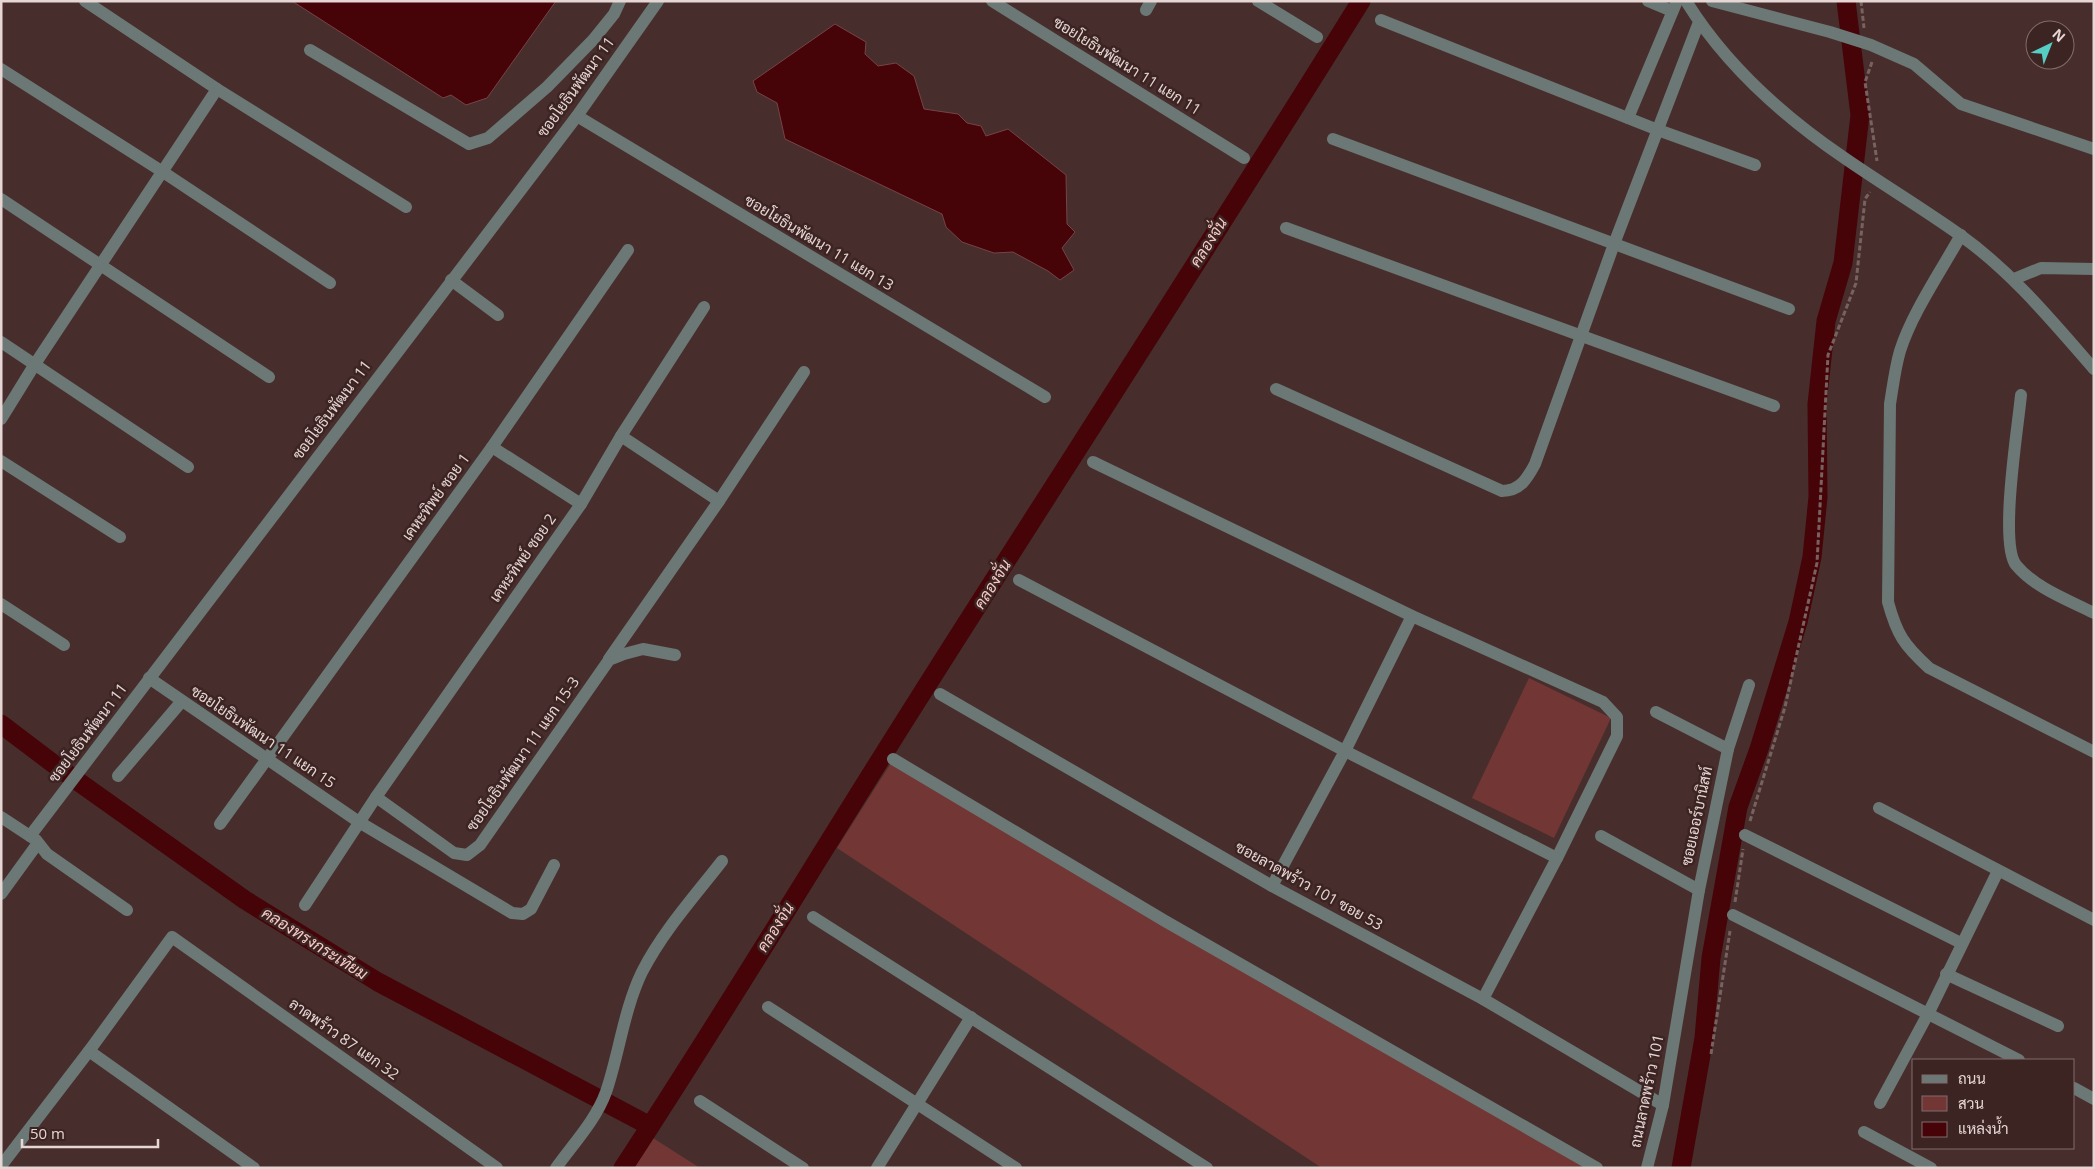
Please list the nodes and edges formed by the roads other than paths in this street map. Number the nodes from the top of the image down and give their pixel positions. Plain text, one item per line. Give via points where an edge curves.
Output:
1 (85, 1) edge
2 (620, 1) edge
3 (658, 1) edge
4 (992, 1) edge
5 (1258, 1) edge
6 (1648, 1) edge
7 (1686, 1) edge
8 (1712, 1) edge
9 (1674, 6) edge
10 (1381, 20) dead end
11 (1699, 22) junction
12 (1317, 36) dead end
13 (310, 50) dead end
14 (1, 69) edge
15 (216, 89) junction
16 (577, 116) junction
17 (1628, 118) junction
18 (1658, 130) junction
19 (1333, 139) dead end
20 (2094, 149) edge
21 (1244, 158) dead end
22 (1755, 165) dead end
23 (163, 172) junction
24 (1, 199) edge
25 (406, 207) dead end
26 (1286, 228) dead end
27 (1961, 235) junction
28 (1614, 244) junction
29 (628, 250) dead end
30 (102, 265) junction
31 (2094, 269) edge
32 (2014, 279) junction
33 (451, 280) junction
34 (330, 283) dead end
35 (704, 307) dead end
36 (1789, 309) dead end
37 (498, 315) dead end
38 (1582, 336) junction
39 (1, 342) edge
40 (35, 364) junction
41 (2094, 369) edge
42 (804, 372) dead end
43 (269, 377) dead end
44 (1276, 389) dead end
45 (2021, 395) dead end
46 (1045, 397) dead end
47 (1774, 406) dead end
48 (1, 419) edge
49 (621, 436) junction
50 (492, 447) junction
51 (1, 461) edge
52 (1093, 462) dead end
53 (188, 467) dead end
54 (720, 501) junction
55 (581, 504) junction
56 (120, 537) dead end
57 (1019, 580) dead end
58 (1, 604) edge
59 (2094, 613) edge
60 (1412, 616) junction
61 (64, 645) dead end
62 (675, 655) dead end
63 (609, 660) junction
64 (149, 678) junction
65 (1750, 685) dead end
66 (940, 694) dead end
67 (182, 701) junction
68 (1656, 712) dead end
69 (1728, 749) junction
70 (1345, 751) junction
71 (2094, 752) edge
72 (266, 759) junction
73 (893, 759) dead end
74 (118, 776) dead end
75 (376, 797) junction
76 (1879, 808) dead end
77 (1, 817) edge
78 (359, 822) junction
79 (220, 824) dead end
80 (1745, 835) road end
81 (1601, 836) dead end
82 (34, 840) junction
83 (1557, 858) junction
84 (722, 862) dead end
85 (554, 865) dead end
86 (1998, 871) junction
87 (1272, 886) junction
88 (1699, 890) junction
89 (1, 894) edge
90 (305, 906) dead end
91 (127, 910) dead end
92 (1733, 915) road end
93 (813, 917) dead end
94 (2094, 920) edge
95 (1961, 943) junction
96 (1946, 974) junction
97 (1483, 999) junction
98 (768, 1007) dead end
99 (1928, 1014) junction
100 (971, 1017) junction
101 (1677, 1021) joint
102 (2058, 1026) dead end
103 (90, 1051) junction
104 (2017, 1059) edge
105 (2075, 1088) edge
106 (2094, 1098) edge
107 (700, 1101) dead end
108 (1880, 1103) dead end
109 (917, 1104) junction
110 (1663, 1105) junction
111 (1864, 1132) dead end
112 (1, 1166) edge
113 (254, 1168) edge
114 (497, 1168) edge
115 (556, 1168) edge
116 (803, 1168) edge
117 (877, 1168) edge
118 (1016, 1168) edge
119 (1207, 1168) edge
120 (1597, 1168) edge
121 (1647, 1168) edge
122 (1931, 1168) edge

1 - 15 street
2 - 13 street via 593,40 547,87 488,138 469,144
3 - 16 street, ซอยโยธินพัฒนา 11
4 - 21 street, ซอยโยธินพัฒนา 11 แยก 11
5 - 12 street
6 - 9 street
7 - 11 street
8 - 20 street via 1874,46 1914,64 1961,104
9 - 17 street
10 - 17 street
11 - 18 street
11 - 27 street via 1761,93 1842,157
14 - 23 street
15 - 23 street
15 - 25 street
16 - 33 street, ซอยโยธินพัฒนา 11
16 - 46 street, ซอยโยธินพัฒนา 11 แยก 13
17 - 18 street
18 - 22 street
18 - 28 street
19 - 28 street
23 - 30 street
23 - 34 street
24 - 30 street
26 - 38 street
27 - 32 street
27 - 71 street via 1910,327 1894,378 1890,404 1888,602 1895,626 1908,648 1929,668
28 - 36 street
28 - 38 street
29 - 50 street, เคหะทิพย์ ซอย 1
30 - 40 street
30 - 43 street
31 - 32 street via 2041,268
32 - 41 street
33 - 37 street
33 - 64 street, ซอยโยธินพัฒนา 11
35 - 49 street, เคหะทิพย์ ซอย 2
38 - 44 street via 1535,464 1519,487 1510,491 1502,491
38 - 47 street
39 - 40 street
40 - 48 street
40 - 53 street
42 - 54 street, ซอยโยธินพัฒนา 11 แยก 15-3
45 - 59 street via 2008,526 2010,550 2016,564 2034,581
49 - 54 street
49 - 55 street, เคหะทิพย์ ซอย 2
50 - 55 street
50 - 72 street, เคหะทิพย์ ซอย 1
51 - 56 street
52 - 60 street
54 - 63 street, ซอยโยธินพัฒนา 11 แยก 15-3
55 - 75 street, เคหะทิพย์ ซอย 2
57 - 70 street
58 - 61 street
60 - 70 street
60 - 83 street via 1603,702 1617,717 1617,736
62 - 63 street via 643,649
63 - 75 street, ซอยโยธินพัฒนา 11 แยก 15-3 via 480,845 467,855 454,853
64 - 67 street, ซอยโยธินพัฒนา 11 แยก 15
64 - 82 street, ซอยโยธินพัฒนา 11 via 67,788
65 - 69 street, ซอยเออร์บานิสท์
66 - 87 street, ซอยลาดพร้าว 101 ซอย 53
67 - 72 street, ซอยโยธินพัฒนา 11 แยก 15
67 - 74 street
68 - 69 street, ซอยเออร์บานิสท์
69 - 88 street, ซอยเออร์บานิสท์
70 - 83 street
70 - 87 street
72 - 78 street, ซอยโยธินพัฒนา 11 แยก 15
72 - 79 street, เคหะทิพย์ ซอย 1
73 - 120 street via 1165,921
75 - 78 street, เคหะทิพย์ ซอย 2
76 - 86 street
77 - 82 street
78 - 85 street, ซอยโยธินพัฒนา 11 แยก 15 via 512,913 523,914 531,909
78 - 90 street, เคหะทิพย์ ซอย 2
80 - 95 street
81 - 88 street, ซอยเออร์บานิสท์
82 - 89 street, ซอยโยธินพัฒนา 11
82 - 91 street via 47,854
83 - 97 street
84 - 115 street via 660,941 641,974 600,1106
86 - 94 street
86 - 95 street
87 - 97 street, ซอยลาดพร้าว 101 ซอย 53
88 - 101 street, ซอยเออร์บานิสท์
92 - 99 street
93 - 100 street
95 - 96 street
96 - 99 street
96 - 102 street
97 - 110 street, ซอยลาดพร้าว 101 ซอย 53
98 - 109 street
99 - 104 street
99 - 108 street
100 - 109 street
100 - 119 street
101 - 110 street, ถนนลาดพร้าว 101
103 - 112 street
103 - 113 street
103 - 114 street, ลาดพร้าว 87 แยก 32 via 172,937
105 - 106 street
107 - 116 street
109 - 117 street
109 - 118 street
110 - 121 street, ถนนลาดพร้าว 101
111 - 122 street

